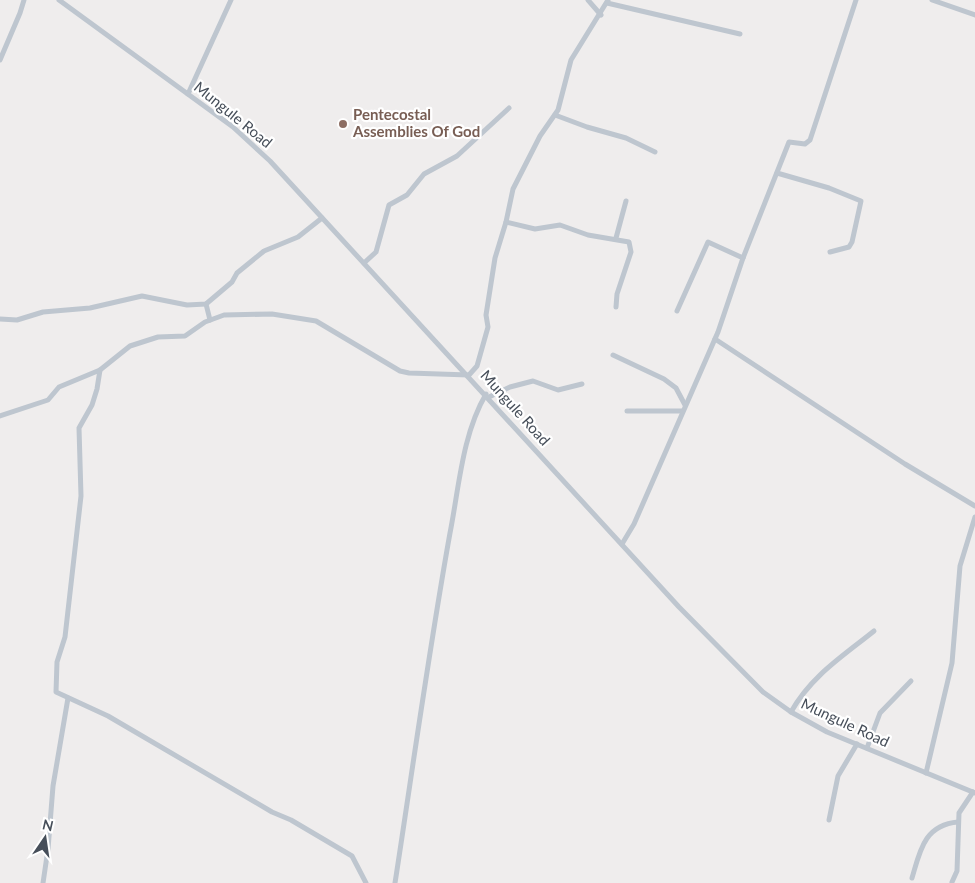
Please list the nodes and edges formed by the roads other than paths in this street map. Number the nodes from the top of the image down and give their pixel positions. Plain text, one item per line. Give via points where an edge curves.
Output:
1 (24, 0) edge
2 (59, 0) edge
3 (231, 0) edge
4 (588, 0) edge
5 (856, 0) edge
6 (932, 0) edge
7 (608, 2) edge
8 (601, 15) junction
9 (975, 15) edge
10 (740, 34) dead end
11 (0, 60) edge
12 (188, 94) junction
13 (510, 108) dead end
14 (555, 115) junction
15 (655, 152) dead end
16 (777, 173) junction
17 (626, 201) dead end
18 (322, 218) junction
19 (506, 222) junction
20 (616, 238) junction
21 (830, 252) dead end
22 (743, 258) junction
23 (364, 263) junction
24 (206, 304) junction
25 (616, 307) dead end
26 (678, 311) dead end
27 (0, 319) edge
28 (210, 320) junction
29 (715, 339) junction
30 (613, 355) dead end
31 (100, 370) junction
32 (469, 375) junction
33 (582, 384) dead end
34 (487, 396) junction
35 (685, 405) junction
36 (627, 411) dead end
37 (682, 411) junction
38 (0, 416) edge
39 (975, 506) edge
40 (975, 517) edge
41 (622, 544) junction
42 (874, 631) dead end
43 (911, 681) dead end
44 (68, 698) junction
45 (790, 712) junction
46 (857, 744) junction
47 (867, 748) junction
48 (926, 773) junction
49 (974, 793) edge
50 (829, 820) dead end
51 (958, 822) junction
52 (912, 878) dead end
53 (952, 882) edge
54 (42, 883) edge
55 (366, 883) edge
56 (395, 883) edge

1 - 11 street
2 - 12 street, Mungule Road
3 - 12 street
4 - 8 street
5 - 16 street via 810,140 805,144 788,142
6 - 9 street
7 - 8 street
7 - 10 street
8 - 14 street via 571,60
12 - 18 street, Mungule Road via 252,144
13 - 23 street via 457,156 424,174 407,195 389,205 376,252
14 - 15 street via 626,138
14 - 19 street via 521,170
16 - 21 street via 861,201 852,242 848,247
16 - 22 street
17 - 20 street
18 - 23 street, Mungule Road
18 - 24 street via 298,237 264,251
19 - 20 street via 535,229 560,225 588,235
19 - 32 street via 495,258 486,315 488,327 478,366
20 - 25 street via 631,245
22 - 26 street via 708,242
22 - 29 street
23 - 32 street, Mungule Road
24 - 27 street via 187,305 142,296 90,308 43,312 17,320
24 - 28 street
28 - 31 street via 185,336 158,337 130,346
28 - 32 street via 224,316 272,314 316,321 400,370
29 - 35 street
29 - 39 street
30 - 35 street via 664,379 676,388
31 - 38 street via 59,387 48,400 38,405
31 - 44 street via 98,389 78,432 81,496 64,637 57,662 56,692
32 - 34 street, Mungule Road
33 - 34 street via 558,390 533,381
34 - 41 street, Mungule Road
34 - 56 street via 478,406 469,434 426,675
35 - 37 street
36 - 37 street
37 - 41 street via 634,524
40 - 48 street via 960,566 952,664
41 - 45 street, Mungule Road via 739,670
42 - 45 street via 813,679
43 - 47 street via 880,713
44 - 54 street via 53,786
44 - 55 street via 108,716 352,856
45 - 46 street, Mungule Road
46 - 47 street, Mungule Road
46 - 50 street via 838,776
47 - 48 street, Mungule Road
48 - 49 street, Mungule Road
49 - 51 street via 961,808
51 - 52 street via 945,823 929,835 921,848
51 - 53 street via 957,871

